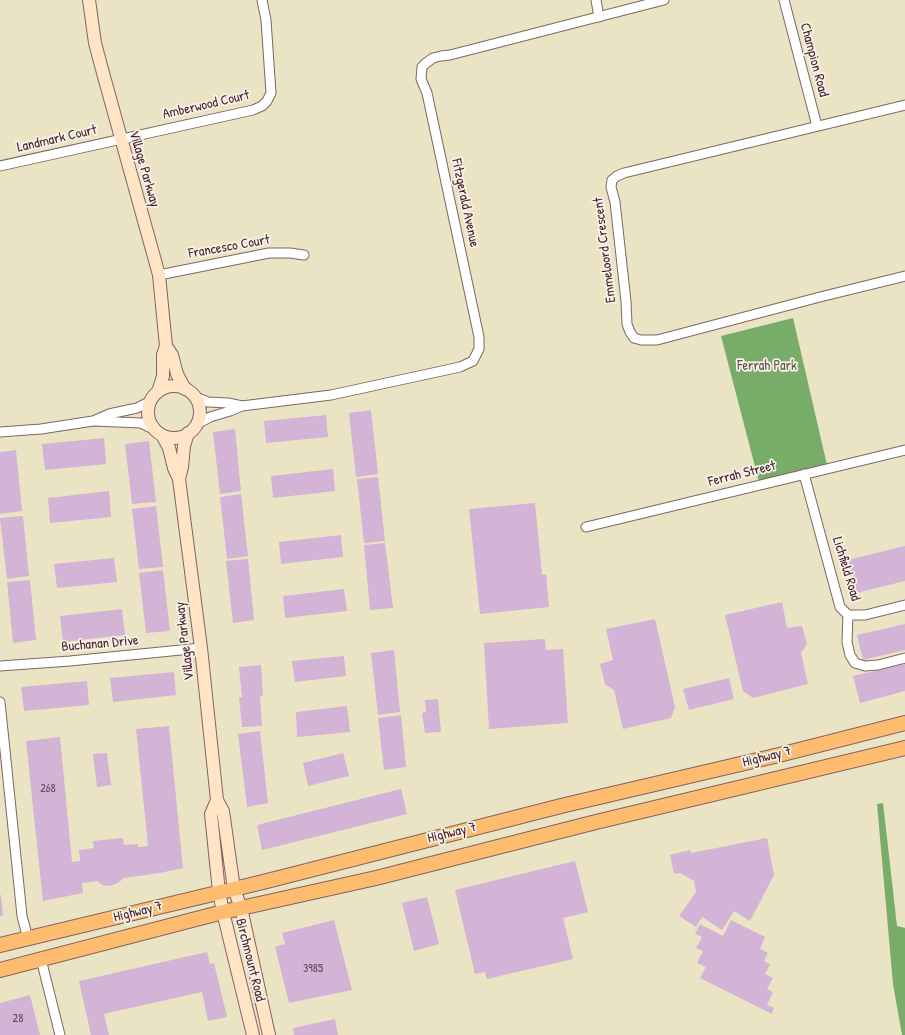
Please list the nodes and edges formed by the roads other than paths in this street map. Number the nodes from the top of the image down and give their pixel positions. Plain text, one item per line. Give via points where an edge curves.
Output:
1 (90, 0) edge
2 (262, 0) edge
3 (596, 0) edge
4 (664, 0) edge
5 (784, 0) edge
6 (599, 17) junction
7 (905, 105) edge
8 (817, 126) junction
9 (120, 139) junction
10 (0, 166) edge
11 (304, 255) dead end
12 (159, 275) junction
13 (905, 276) edge
14 (166, 346) junction
15 (185, 389) junction
16 (154, 396) junction
17 (195, 397) junction
18 (242, 406) junction
19 (93, 420) junction
20 (192, 430) junction
21 (0, 432) edge
22 (158, 432) junction
23 (905, 450) edge
24 (804, 474) junction
25 (179, 479) junction
26 (586, 527) dead end
27 (905, 605) edge
28 (848, 615) junction
29 (201, 648) junction
30 (905, 658) edge
31 (0, 666) edge
32 (0, 702) edge
33 (905, 723) edge
34 (905, 748) edge
35 (217, 800) junction
36 (234, 889) junction
37 (219, 892) junction
38 (241, 908) junction
39 (223, 912) junction
40 (28, 938) junction
41 (0, 945) edge
42 (41, 959) junction
43 (0, 970) edge
44 (60, 1035) edge
45 (253, 1035) edge
46 (269, 1035) edge

1 - 9 main road, Village Parkway via 96,43
2 - 9 street, Amberwood Court via 271,80 271,94 267,101 253,110
3 - 6 street
4 - 6 street, Fitzgerald Avenue
5 - 8 street, Champion Road
6 - 18 street, Fitzgerald Avenue via 433,58 422,67 421,79 479,337 479,349 473,361 460,367 332,395
7 - 8 street, Emmeloord Crescent
8 - 13 street, Emmeloord Crescent via 624,173 612,180 627,324 630,332 634,338 657,340
9 - 10 street, Landmark Court
9 - 12 main road, Village Parkway
11 - 12 street, Francesco Court via 279,252 258,254
12 - 14 main road, Village Parkway
14 - 15 main road, Village Parkway
14 - 16 main road, Village Parkway via 163,355 163,376
15 - 16 main road via 164,388
15 - 17 main road
16 - 19 street via 137,408
16 - 22 main road via 148,408 148,416
17 - 18 street, Fitzgerald Avenue via 208,402
17 - 20 main road via 200,412 199,420
18 - 20 street, Fitzgerald Avenue via 210,417
19 - 21 street via 41,429
19 - 22 street via 141,423
20 - 22 main road via 182,437 175,438
20 - 25 main road, Village Parkway via 184,446
22 - 25 main road, Village Parkway via 169,448
23 - 24 street, Ferrah Street
24 - 26 street, Ferrah Street
24 - 28 street, Lichfield Road via 840,607
25 - 29 main road, Village Parkway
27 - 28 street, Lichfield Road via 865,615
28 - 30 street via 847,642 855,663 865,666 878,665
29 - 31 street, Buchanan Drive
29 - 35 main road, Village Parkway
32 - 40 street via 22,916
33 - 36 main road, Highway 7 via 557,807
34 - 38 main road, Highway 7 via 376,878
35 - 36 main road, Village Parkway via 223,811
35 - 37 main road, Village Parkway via 211,814
36 - 37 main road, Highway 7
36 - 38 main road, Village Parkway
37 - 39 main road, Birchmount Road
37 - 40 main road, Highway 7
38 - 39 main road, Highway 7
38 - 46 main road, Birchmount Road
39 - 42 main road, Highway 7
39 - 45 main road, Birchmount Road
40 - 41 main road, Highway 7
42 - 43 main road, Highway 7
42 - 44 street

